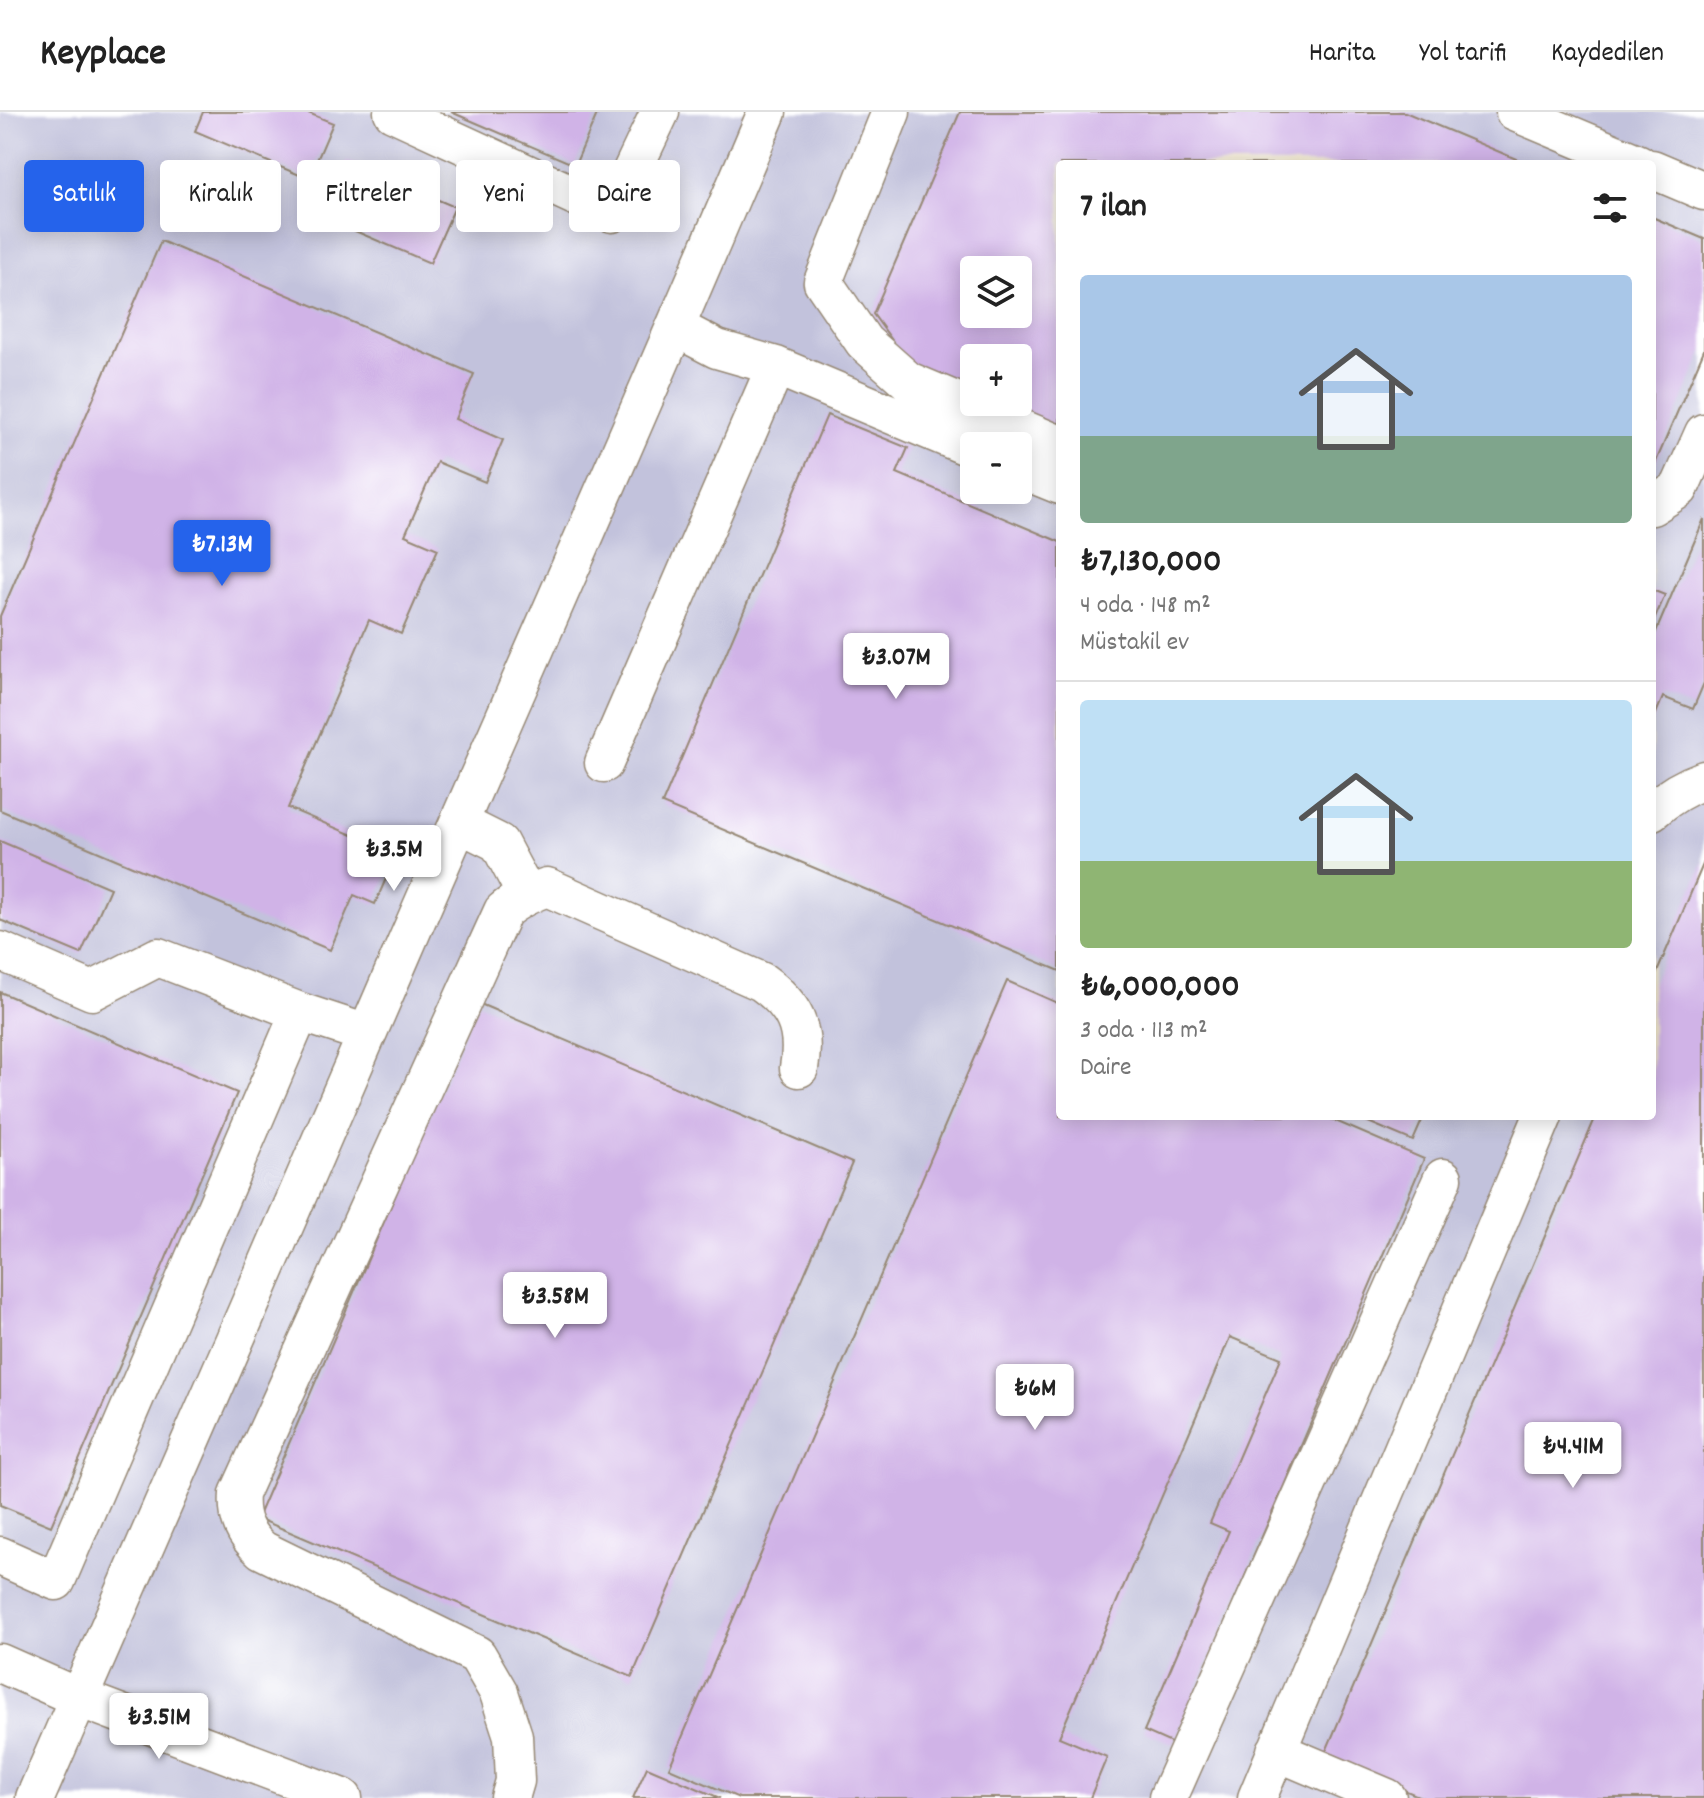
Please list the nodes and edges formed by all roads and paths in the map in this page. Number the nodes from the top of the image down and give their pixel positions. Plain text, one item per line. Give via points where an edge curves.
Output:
1 (393, 112) edge
2 (660, 112) edge
3 (767, 112) edge
4 (891, 112) edge
5 (1515, 112) edge
6 (1629, 160) edge
7 (1656, 171) edge
8 (1704, 191) edge
9 (675, 327) junction
10 (776, 366) junction
11 (1704, 433) edge
12 (960, 443) edge
13 (1056, 443) edge
14 (1032, 474) edge
15 (1056, 483) edge
16 (1656, 503) edge
17 (604, 763) dead end
18 (1704, 780) edge
19 (1656, 807) edge
20 (459, 823) junction
21 (526, 894) junction
22 (0, 951) edge
23 (300, 1012) junction
24 (367, 1034) junction
25 (799, 1068) dead end
26 (1541, 1120) edge
27 (1443, 1178) dead end
28 (0, 1556) edge
29 (0, 1663) edge
30 (79, 1698) junction
31 (1276, 1751) junction
32 (35, 1798) edge
33 (343, 1798) edge
34 (510, 1798) edge
35 (1168, 1798) edge
36 (1257, 1798) edge
37 (1387, 1798) edge

1 - 2 street via 612,213
3 - 9 street
4 - 13 street via 823,282 864,342 908,381
5 - 6 street
7 - 8 street
9 - 10 street via 717,349
9 - 20 street
10 - 12 street
10 - 17 street
11 - 16 street via 1679,489
14 - 15 street
18 - 19 street
20 - 21 street via 499,843
20 - 24 street
21 - 25 street via 547,887 762,982 783,999 797,1022
21 - 34 street via 503,911 238,1506 244,1530 262,1550 477,1655 499,1693 513,1736 515,1781
22 - 23 street via 92,991 158,957
23 - 24 street
23 - 28 street via 56,1581
24 - 30 street
26 - 31 street
27 - 35 street
29 - 30 street
30 - 32 street
30 - 33 street
31 - 36 street
31 - 37 street

